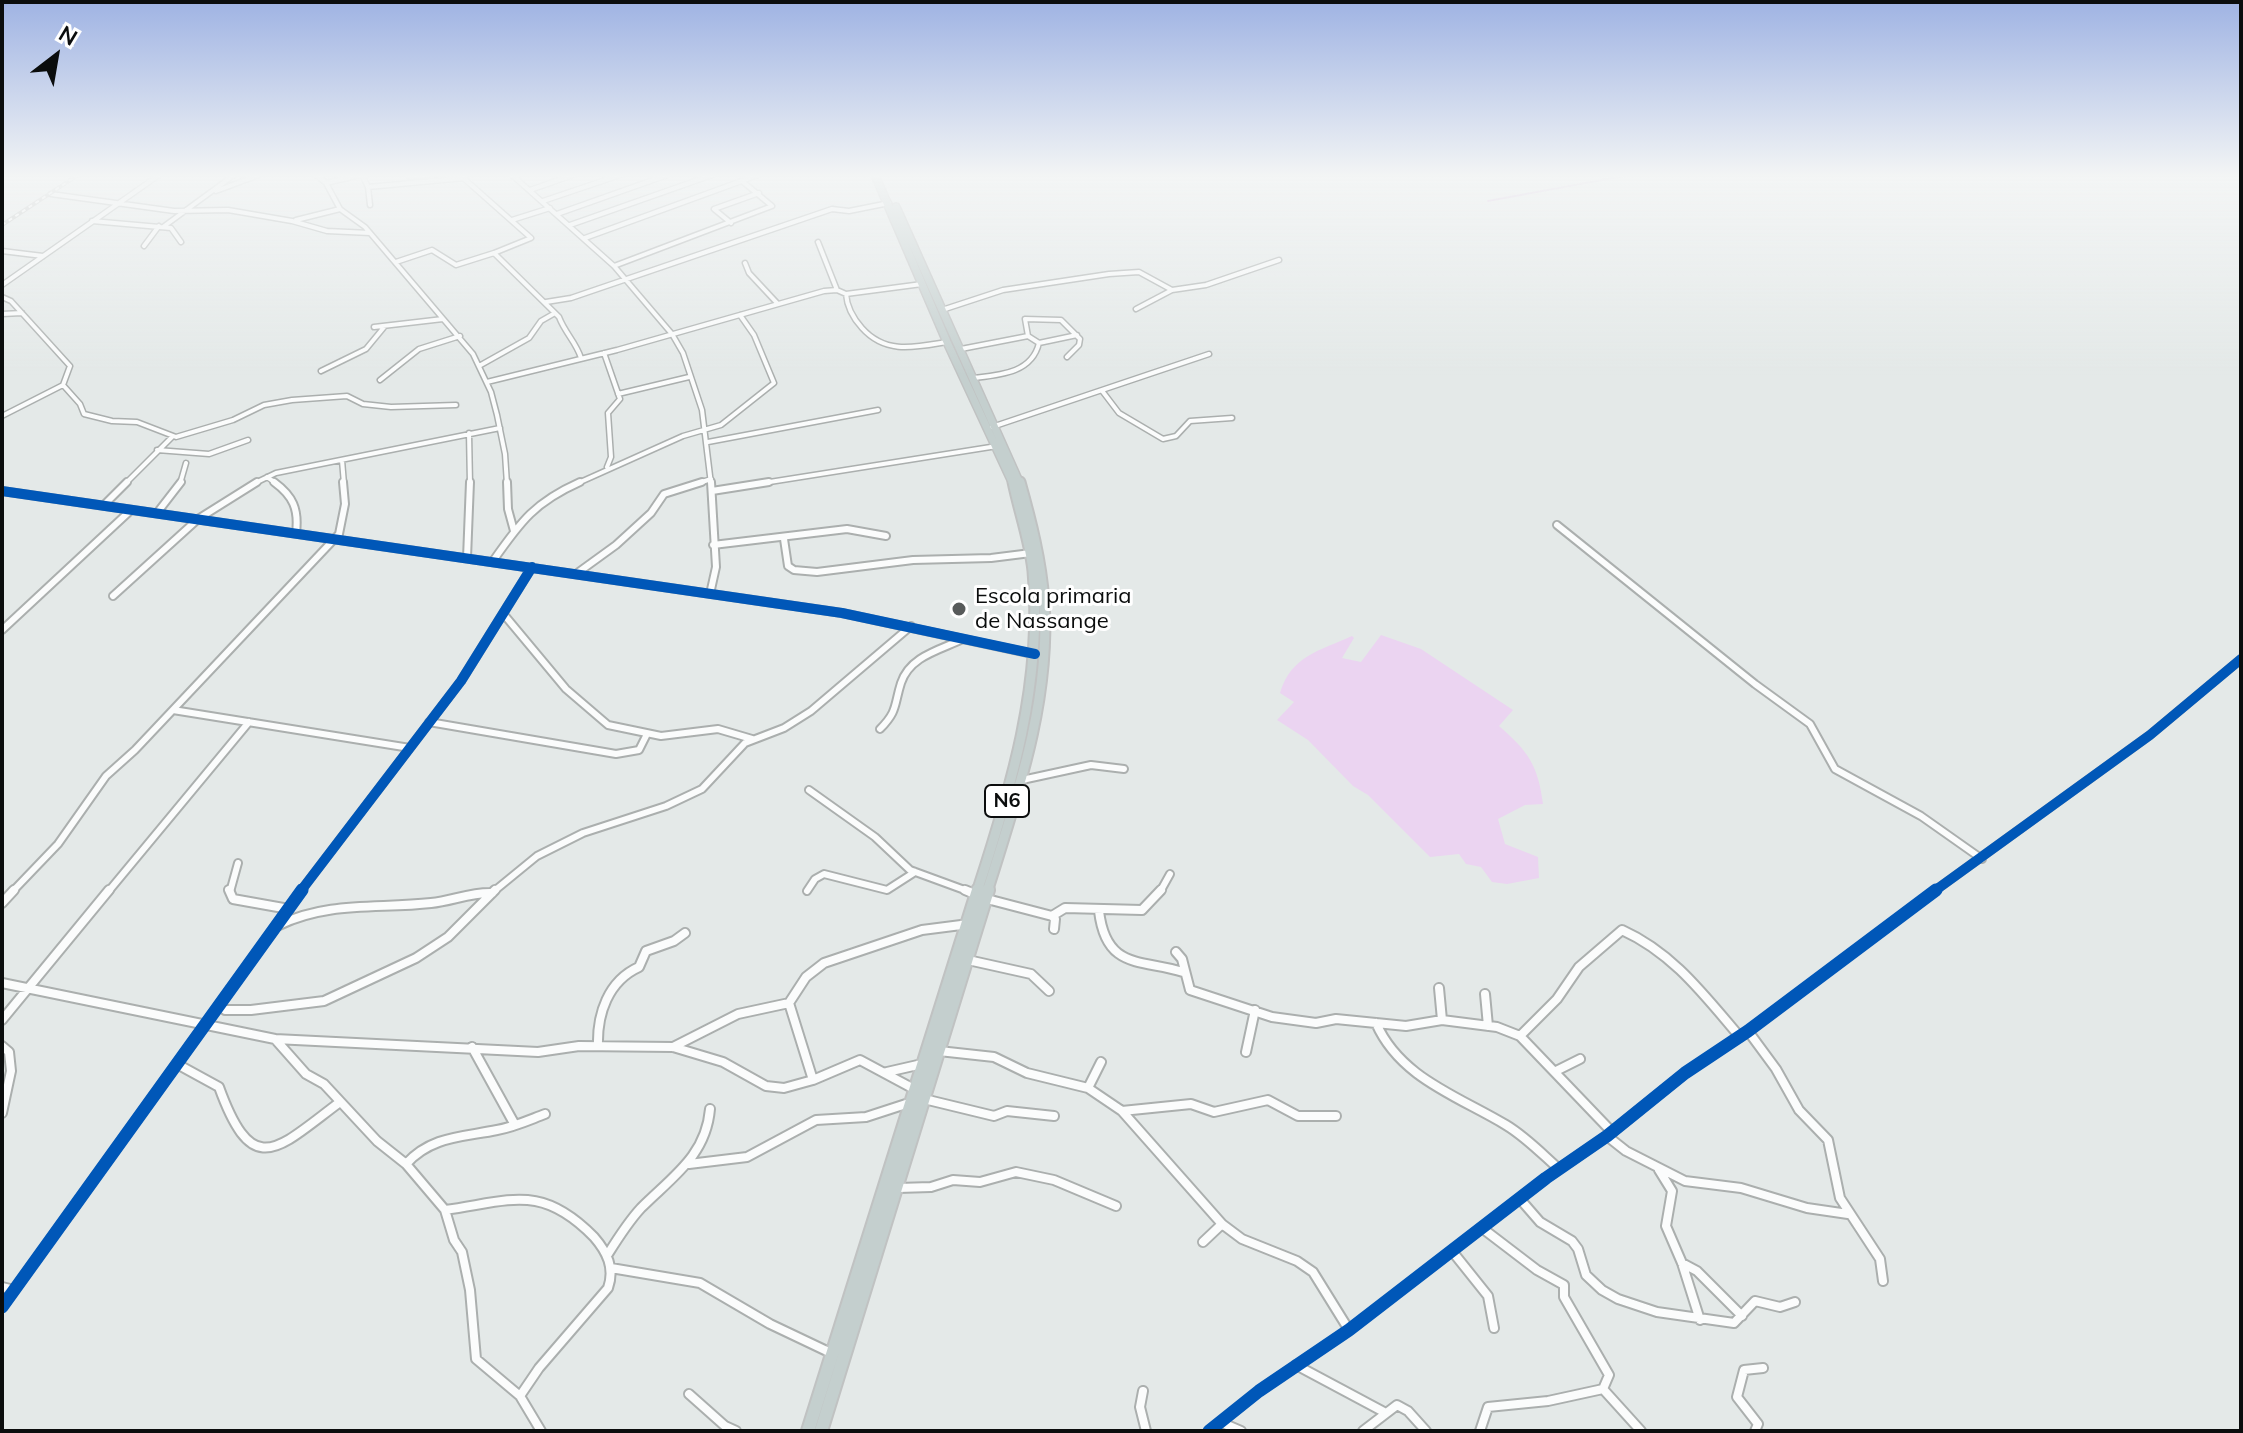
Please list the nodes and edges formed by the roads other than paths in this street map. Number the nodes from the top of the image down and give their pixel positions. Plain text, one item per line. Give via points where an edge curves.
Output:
1 (63, 242) edge
2 (148, 242) edge
3 (378, 242) edge
4 (523, 242) edge
5 (589, 242) edge
6 (680, 242) edge
7 (735, 242) edge
8 (818, 242) dead end
9 (905, 242) edge
10 (912, 242) edge
11 (144, 246) dead end
12 (2, 251) edge
13 (494, 253) junction
14 (43, 256) junction
15 (1279, 260) dead end
16 (396, 262) junction
17 (745, 263) dead end
18 (614, 266) junction
19 (626, 279) junction
20 (922, 284) junction
21 (2, 285) edge
22 (837, 290) junction
23 (1172, 290) junction
24 (846, 294) junction
25 (2, 297) edge
26 (561, 301) junction
27 (546, 302) junction
28 (777, 303) junction
29 (550, 308) junction
30 (1136, 309) dead end
31 (942, 310) junction
32 (22, 313) junction
33 (555, 313) junction
34 (2, 314) edge
35 (740, 315) junction
36 (443, 319) junction
37 (385, 326) junction
38 (374, 327) dead end
39 (672, 334) junction
40 (1077, 335) junction
41 (460, 336) junction
42 (1028, 336) junction
43 (947, 342) junction
44 (1039, 343) junction
45 (961, 349) junction
46 (604, 353) junction
47 (1209, 354) dead end
48 (1067, 357) dead end
49 (581, 358) junction
50 (479, 366) junction
51 (321, 371) dead end
52 (689, 377) junction
53 (974, 378) junction
54 (380, 380) dead end
55 (487, 382) junction
56 (63, 385) junction
57 (1103, 392) junction
58 (618, 394) junction
59 (456, 405) dead end
60 (878, 410) dead end
61 (2, 416) edge
62 (1232, 418) dead end
63 (705, 427) junction
64 (992, 427) junction
65 (500, 428) junction
66 (469, 433) junction
67 (172, 437) junction
68 (248, 440) dead end
69 (708, 442) junction
70 (997, 446) junction
71 (157, 450) junction
72 (342, 460) junction
73 (186, 463) dead end
74 (606, 468) junction
75 (267, 477) junction
76 (711, 479) junction
77 (2, 491) edge
78 (712, 491) junction
79 (103, 506) junction
80 (131, 510) junction
81 (157, 513) junction
82 (198, 519) junction
83 (1557, 525) dead end
84 (514, 531) junction
85 (296, 533) junction
86 (886, 536) dead end
87 (335, 539) junction
88 (784, 539) junction
89 (713, 545) junction
90 (1031, 553) junction
91 (467, 558) junction
92 (493, 561) junction
93 (532, 567) junction
94 (576, 574) junction
95 (710, 594) junction
96 (113, 596) dead end
97 (506, 617) junction
98 (6, 623) edge
99 (911, 626) junction
100 (2, 630) edge
101 (965, 638) junction
102 (1035, 654) junction
103 (2241, 659) edge
104 (173, 710) junction
105 (249, 722) junction
106 (429, 722) junction
107 (880, 729) dead end
108 (647, 734) junction
109 (752, 739) junction
110 (410, 748) junction
111 (1124, 769) dead end
112 (1022, 780) junction
113 (809, 790) dead end
114 (1982, 859) junction
115 (238, 863) dead end
116 (915, 872) junction
117 (1170, 874) dead end
118 (807, 891) dead end
119 (492, 893) junction
120 (982, 897) junction
121 (2, 903) edge
122 (289, 909) junction
123 (1099, 911) junction
124 (1052, 916) junction
125 (969, 924) junction
126 (276, 927) junction
127 (1054, 929) dead end
128 (685, 933) dead end
129 (1176, 952) dead end
130 (968, 960) junction
131 (1183, 972) junction
132 (2, 983) edge
133 (29, 988) junction
134 (1439, 988) dead end
135 (1049, 991) dead end
136 (1485, 994) dead end
137 (789, 1003) junction
138 (220, 1006) junction
139 (1255, 1010) junction
140 (2, 1020) edge
141 (1442, 1020) junction
142 (1376, 1023) junction
143 (206, 1024) junction
144 (1488, 1026) junction
145 (1748, 1031) junction
146 (1520, 1036) junction
147 (1740, 1037) junction
148 (275, 1039) junction
149 (2, 1046) edge
150 (598, 1046) junction
151 (472, 1047) junction
152 (673, 1047) junction
153 (939, 1051) junction
154 (1246, 1052) dead end
155 (1580, 1059) dead end
156 (1101, 1062) dead end
157 (177, 1064) junction
158 (922, 1064) junction
159 (1556, 1071) junction
160 (887, 1072) junction
161 (813, 1080) junction
162 (1088, 1088) junction
163 (914, 1089) junction
164 (924, 1099) junction
165 (340, 1102) junction
166 (909, 1102) junction
167 (710, 1109) dead end
168 (1122, 1111) junction
169 (2, 1113) edge
170 (545, 1114) dead end
171 (1054, 1116) dead end
172 (1336, 1116) dead end
173 (515, 1125) junction
174 (1610, 1134) junction
175 (406, 1164) junction
176 (689, 1164) junction
177 (1559, 1169) junction
178 (1658, 1169) junction
179 (898, 1188) junction
180 (1520, 1199) junction
181 (1116, 1206) dead end
182 (445, 1210) junction
183 (1848, 1214) junction
184 (1222, 1224) junction
185 (1482, 1228) junction
186 (1203, 1242) dead end
187 (1452, 1251) junction
188 (608, 1254) junction
189 (1682, 1263) junction
190 (611, 1268) junction
191 (1883, 1281) dead end
192 (2, 1287) edge
193 (14, 1290) junction
194 (1795, 1302) dead end
195 (2, 1307) edge
196 (1742, 1316) junction
197 (1700, 1320) junction
198 (1494, 1328) dead end
199 (1349, 1330) junction
200 (831, 1353) junction
201 (1296, 1365) junction
202 (1763, 1368) dead end
203 (1603, 1389) junction
204 (1143, 1391) dead end
205 (689, 1394) dead end
206 (520, 1396) junction
207 (1384, 1412) junction
208 (1220, 1422) junction
209 (541, 1431) edge
210 (736, 1431) edge
211 (808, 1431) edge
212 (821, 1431) edge
213 (1146, 1431) edge
214 (1209, 1431) edge
215 (1241, 1431) edge
216 (1363, 1431) edge
217 (1426, 1431) edge
218 (1480, 1431) edge
219 (1641, 1431) edge
220 (1755, 1431) edge

1 - 14 street
2 - 11 street
3 - 16 street
4 - 13 street
5 - 18 street
6 - 18 street
7 - 19 street
8 - 22 street
9 - 20 highway, N6
10 - 31 highway, N6
12 - 14 street
13 - 16 street via 456,265 432,250
13 - 27 street
14 - 21 street
15 - 23 street via 1206,285
16 - 36 street
17 - 28 street
18 - 19 street
19 - 26 street
19 - 39 street
20 - 24 street
20 - 43 highway, N6
22 - 24 street
22 - 28 street
23 - 30 street
23 - 31 street via 1139,272 1109,274 1003,290
24 - 43 street via 850,314 877,344 903,348
25 - 32 street
26 - 27 street
26 - 29 street
27 - 29 street
28 - 35 street
29 - 33 street
31 - 45 highway, N6
32 - 34 street
32 - 56 street via 69,363
33 - 49 street
33 - 50 street via 529,338
35 - 39 street
35 - 63 street via 775,381 727,422
36 - 37 street
36 - 41 street
37 - 38 street
37 - 51 street via 368,348
39 - 46 street
39 - 52 street
40 - 42 street via 1061,320 1027,318
40 - 44 street
40 - 48 street via 1079,345
41 - 50 street
41 - 54 street via 419,349
42 - 44 street
42 - 45 street
43 - 64 highway, N6
44 - 53 street via 1033,358 1018,369
45 - 53 highway, N6
46 - 49 street
46 - 58 street
47 - 57 street
49 - 55 street
50 - 55 street
52 - 58 street
52 - 63 street
53 - 64 highway, N6
55 - 65 street
56 - 61 street
56 - 67 street via 84,414 143,424
57 - 62 street via 1119,413 1163,439 1176,436 1190,421
57 - 64 street
58 - 74 street via 620,399 608,413 611,457
59 - 67 street via 391,407 347,396 292,400
60 - 69 street
63 - 69 street
63 - 74 street
64 - 70 highway, N6
64 - 112 highway, N6 via 1019,479 1044,602 1041,677
65 - 66 street
65 - 84 street
66 - 72 street
66 - 91 street
67 - 71 street
68 - 71 street via 209,454
69 - 76 street
70 - 78 street
70 - 90 highway, N6 via 1012,478
71 - 79 street
72 - 75 street
72 - 87 street via 345,504
73 - 81 street via 179,488
74 - 84 street via 541,502
75 - 82 street
75 - 85 street via 293,495 299,520
76 - 78 street
76 - 94 street via 664,494 616,545
77 - 79 street
78 - 89 street
79 - 80 street
80 - 81 street
80 - 98 street
81 - 82 street
82 - 85 street
82 - 96 street
83 - 114 street via 1810,724 1835,769 1921,816
84 - 92 street
85 - 87 street
86 - 88 street via 847,529
87 - 91 street
87 - 104 street
88 - 89 street
88 - 90 street via 788,566 806,572
89 - 95 street via 716,577
90 - 102 highway, N6
91 - 92 street
92 - 93 street
93 - 94 street
93 - 97 street
94 - 95 street
95 - 99 street
97 - 106 street
97 - 108 street via 597,719
98 - 100 street
99 - 101 street
99 - 109 street via 811,711
101 - 102 street
101 - 107 street via 908,669 898,709
102 - 120 highway, N6 via 1019,758
103 - 114 street via 2168,721
104 - 105 street
104 - 121 street via 106,776 58,844
105 - 110 street
105 - 133 street
106 - 108 street via 616,754 639,750
106 - 110 street
108 - 109 street via 718,729
109 - 119 street via 702,789 564,841
110 - 122 street
111 - 112 street via 1091,765
112 - 120 highway, N6
113 - 116 street
114 - 145 street
115 - 122 street via 229,890 233,899
116 - 118 street via 887,890 824,874
116 - 120 street
117 - 123 street via 1147,909
119 - 126 street via 430,903 325,908
119 - 138 street via 448,937 329,1000 251,1010
120 - 124 street
120 - 125 highway, N6
120 - 130 highway, N6
122 - 126 street
123 - 124 street via 1065,908
123 - 131 street via 1108,944 1131,961
124 - 127 street
125 - 137 street via 921,929 824,962
125 - 158 highway, N6
126 - 138 street
128 - 150 street via 646,951 639,967 615,982 597,1023
129 - 131 street
130 - 135 street via 1031,974
130 - 153 highway, N6
131 - 139 street via 1196,994
132 - 133 street
133 - 140 street
133 - 143 street
134 - 141 street
136 - 144 street
137 - 152 street via 738,1014
137 - 161 street
138 - 143 street
139 - 142 street via 1316,1023
139 - 154 street
141 - 142 street via 1406,1026
141 - 144 street
142 - 177 street via 1382,1040 1427,1081 1507,1126
143 - 148 street
143 - 157 street
144 - 146 street
145 - 147 street
145 - 183 street via 1799,1110 1828,1140 1836,1187
146 - 147 street via 1557,999 1579,967 1622,930 1650,942 1686,973
146 - 159 street
147 - 174 street via 1685,1073
148 - 151 street
148 - 165 street
149 - 169 street via 9,1052 11,1071
150 - 151 street via 538,1052
150 - 152 street
151 - 173 street
152 - 161 street via 723,1062 766,1086 793,1087
153 - 162 street via 994,1057 1027,1073
153 - 164 highway, N6
155 - 159 street
156 - 162 street
157 - 165 street via 219,1087 235,1131 249,1146 261,1149 290,1139
157 - 193 street
158 - 160 street
158 - 163 highway, N6
159 - 174 street
160 - 161 street via 860,1060
160 - 163 street
162 - 168 street
163 - 166 highway, N6
164 - 171 street via 994,1116 1007,1111
164 - 179 highway, N6
165 - 175 street
166 - 176 street via 866,1117 816,1120 747,1157
166 - 200 highway, N6
167 - 176 street via 706,1138
168 - 172 street via 1191,1104 1214,1112 1268,1100 1298,1116
168 - 184 street
170 - 173 street
173 - 175 street via 459,1133 420,1149
174 - 177 street
174 - 178 street
175 - 182 street
176 - 188 street via 642,1207
177 - 180 street
178 - 183 street via 1685,1181 1741,1188
178 - 189 street via 1672,1191 1666,1226
179 - 181 street via 980,1182 1016,1172 1054,1180
179 - 212 highway, N6
180 - 185 street
180 - 197 street via 1541,1224 1576,1244 1583,1270 1597,1287 1654,1311
182 - 188 street via 536,1198 574,1215
182 - 206 street via 470,1290 476,1359
183 - 191 street via 1880,1259
184 - 186 street
184 - 199 street via 1313,1272
185 - 187 street
185 - 203 street via 1564,1285 1564,1297 1609,1375
187 - 198 street via 1488,1296
187 - 199 street
188 - 190 street
189 - 196 street
189 - 197 street
190 - 200 street via 638,1277 700,1282
190 - 206 street via 608,1288
192 - 193 street
193 - 195 street
194 - 196 street via 1780,1307 1755,1301
196 - 197 street via 1734,1323
199 - 201 street
200 - 211 highway, N6
201 - 207 street
201 - 208 street
202 - 220 street via 1744,1370 1737,1397 1758,1424
203 - 218 street via 1488,1407
203 - 219 street
204 - 213 street via 1140,1407
205 - 210 street
206 - 209 street
207 - 216 street
207 - 217 street via 1402,1407
208 - 214 street
208 - 215 street

